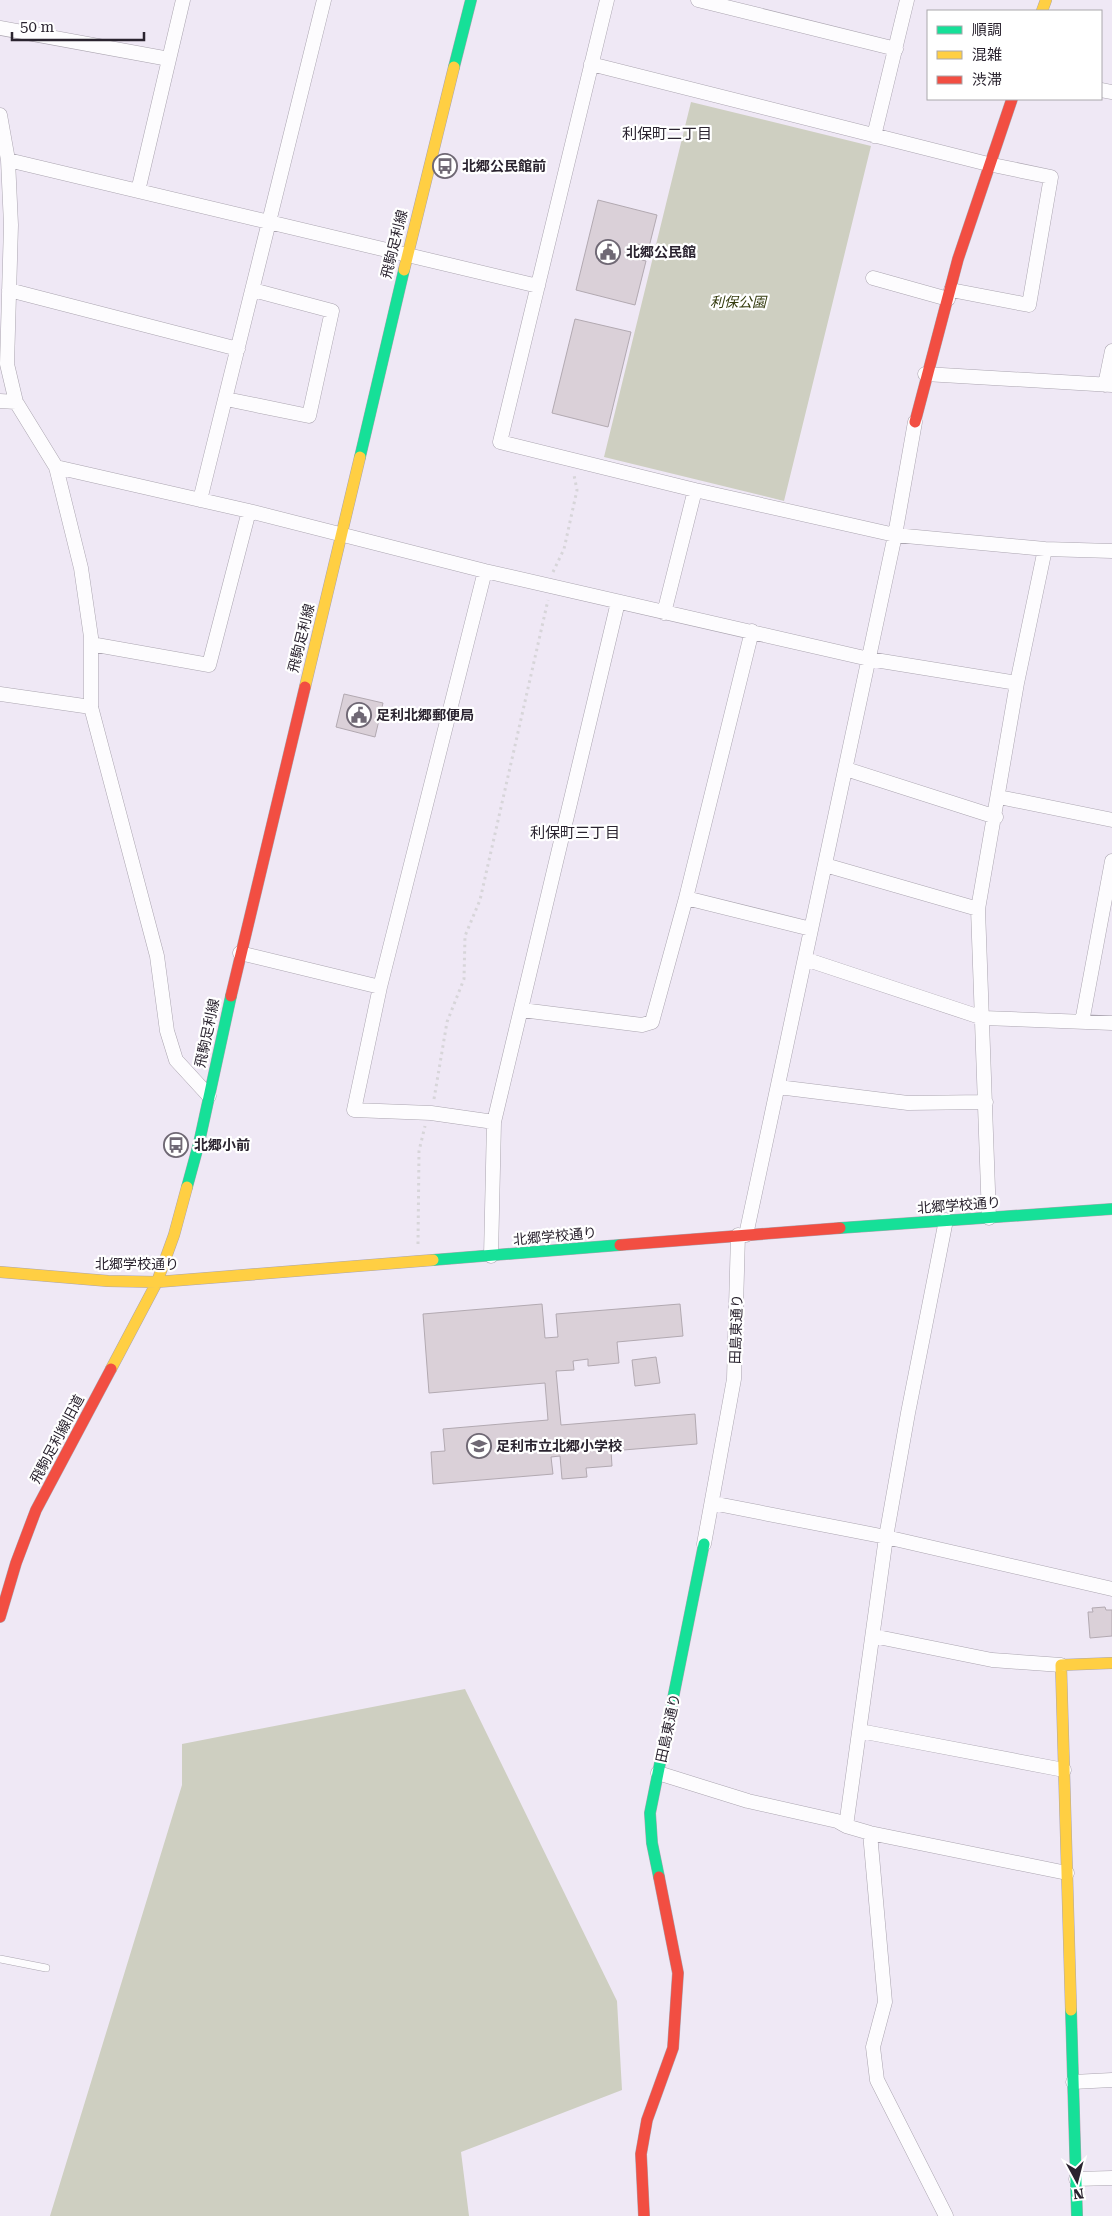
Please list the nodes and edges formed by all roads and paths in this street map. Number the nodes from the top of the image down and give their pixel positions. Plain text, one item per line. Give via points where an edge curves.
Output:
1 (183, 0) edge
2 (324, 0) edge
3 (471, 0) edge
4 (698, 0) edge
5 (907, 0) edge
6 (604, 1) edge
7 (0, 28) edge
8 (896, 49) junction
9 (169, 59) junction
10 (591, 64) junction
11 (1012, 100) edge
12 (0, 115) edge
13 (874, 136) junction
14 (8, 160) junction
15 (988, 164) junction
16 (138, 191) junction
17 (270, 222) junction
18 (407, 255) junction
19 (873, 278) dead end
20 (538, 286) junction
21 (8, 290) junction
22 (253, 290) junction
23 (949, 295) junction
24 (238, 349) junction
25 (1112, 351) edge
26 (925, 374) junction
27 (1109, 385) edge
28 (226, 399) junction
29 (0, 401) edge
30 (16, 402) junction
31 (914, 422) joint
32 (584, 463) junction
33 (56, 467) junction
34 (695, 490) junction
35 (200, 500) junction
36 (250, 511) junction
37 (342, 535) junction
38 (895, 535) junction
39 (1045, 549) junction
40 (1112, 551) edge
41 (486, 571) junction
42 (551, 585) junction
43 (618, 602) junction
44 (664, 612) junction
45 (752, 631) junction
46 (90, 644) junction
47 (869, 659) junction
48 (1018, 683) junction
49 (0, 694) edge
50 (91, 707) junction
51 (846, 769) junction
52 (999, 797) junction
53 (996, 817) junction
54 (1112, 820) edge
55 (1112, 861) edge
56 (826, 865) junction
57 (686, 898) junction
58 (978, 909) junction
59 (811, 930) junction
60 (1105, 936) edge
61 (240, 953) junction
62 (805, 959) junction
63 (380, 986) junction
64 (522, 1010) junction
65 (983, 1018) junction
66 (1082, 1022) junction
67 (1112, 1023) edge
68 (778, 1087) junction
69 (209, 1096) junction
70 (986, 1102) junction
71 (431, 1113) junction
72 (494, 1122) junction
73 (1112, 1209) edge
74 (989, 1218) junction
75 (946, 1220) junction
76 (742, 1235) junction
77 (418, 1244) dead end
78 (491, 1256) junction
79 (0, 1272) edge
80 (157, 1282) junction
81 (712, 1504) junction
82 (886, 1537) junction
83 (704, 1544) joint
84 (1112, 1589) edge
85 (0, 1617) edge
86 (873, 1636) junction
87 (1112, 1663) edge
88 (1061, 1665) junction
89 (860, 1731) junction
90 (1064, 1770) junction
91 (658, 1773) junction
92 (846, 1826) junction
93 (870, 1833) junction
94 (1067, 1873) junction
95 (0, 1959) edge
96 (46, 1968) dead end
97 (1112, 2080) edge
98 (1073, 2082) junction
99 (1112, 2178) edge
100 (1076, 2179) junction
101 (644, 2216) edge
102 (946, 2216) edge
103 (1077, 2216) edge

1 - 9 street
2 - 17 street
3 - 18 street, 飛駒足利線
4 - 8 street
5 - 8 street
6 - 10 street
7 - 9 street
8 - 13 street
9 - 16 street
10 - 13 street
10 - 20 street
11 - 15 street
12 - 14 street
13 - 15 street
14 - 16 street
14 - 21 street via 11,225
15 - 23 street
15 - 23 street via 1051,177 1029,305
16 - 17 street
17 - 18 street
17 - 22 street
18 - 20 street
18 - 37 street, 飛駒足利線
19 - 23 street
20 - 32 street via 500,442
21 - 24 street
21 - 30 street via 7,364
22 - 24 street
22 - 28 street via 332,311 309,416
23 - 26 street
24 - 28 street
25 - 27 street
26 - 27 street
26 - 31 street
28 - 35 street
29 - 30 street
30 - 33 street
31 - 38 street, 田島東通り
32 - 34 street
32 - 42 path via 574,473 577,490 564,549 555,565
33 - 35 street
33 - 46 street via 81,568
34 - 38 street
34 - 44 street
35 - 36 street
36 - 37 street
36 - 46 street via 209,666
37 - 41 street
37 - 61 street, 飛駒足利線
38 - 39 street
38 - 47 street, 田島東通り
39 - 40 street
39 - 48 street
41 - 42 street
41 - 63 street
42 - 43 street
42 - 71 path via 480,900 465,936 464,979 447,1022
43 - 44 street
43 - 64 street
44 - 45 street
45 - 47 street
45 - 57 street
46 - 50 street
47 - 48 street
47 - 51 street, 田島東通り
48 - 52 street
49 - 50 street
50 - 69 street via 158,956 167,1031 176,1060
51 - 53 street
51 - 56 street, 田島東通り
52 - 53 street
52 - 54 street
53 - 58 street
55 - 60 street
56 - 58 street
56 - 59 street, 田島東通り
57 - 59 street
57 - 64 street via 652,1022 642,1025
58 - 65 street
59 - 62 street, 田島東通り
60 - 66 street
61 - 63 street
61 - 69 street, 飛駒足利線
62 - 65 street
62 - 68 street, 田島東通り
63 - 71 street via 354,1110
64 - 72 street
65 - 66 street
65 - 70 street
66 - 67 street
68 - 70 street via 908,1103
68 - 76 street, 田島東通り
69 - 80 street, 飛駒足利線 via 174,1235
70 - 74 street
71 - 72 street
71 - 77 path via 420,1152
72 - 78 street
73 - 74 street, 北郷学校通り
74 - 75 street, 北郷学校通り
75 - 76 street, 北郷学校通り
75 - 82 street
76 - 78 street, 北郷学校通り
76 - 81 street, 田島東通り via 734,1379
78 - 80 street, 北郷学校通り
79 - 80 street, 北郷学校通り
80 - 85 street, 飛駒足利線旧道 via 36,1510
81 - 82 street
81 - 83 street, 田島東通り
82 - 84 street
82 - 86 street
83 - 91 street, 田島東通り
86 - 88 street via 992,1660
86 - 89 street
87 - 88 street
88 - 90 street
89 - 90 street
89 - 92 street
90 - 94 street
91 - 92 street via 748,1801 837,1821
91 - 101 street, 田島東通り via 650,1813 652,1844 678,1973 674,2048 647,2120 641,2154
92 - 93 street
93 - 94 street
93 - 102 street via 885,2002 873,2047 877,2080
94 - 98 street
95 - 96 lane
97 - 98 street
98 - 100 street
99 - 100 street
100 - 103 street

